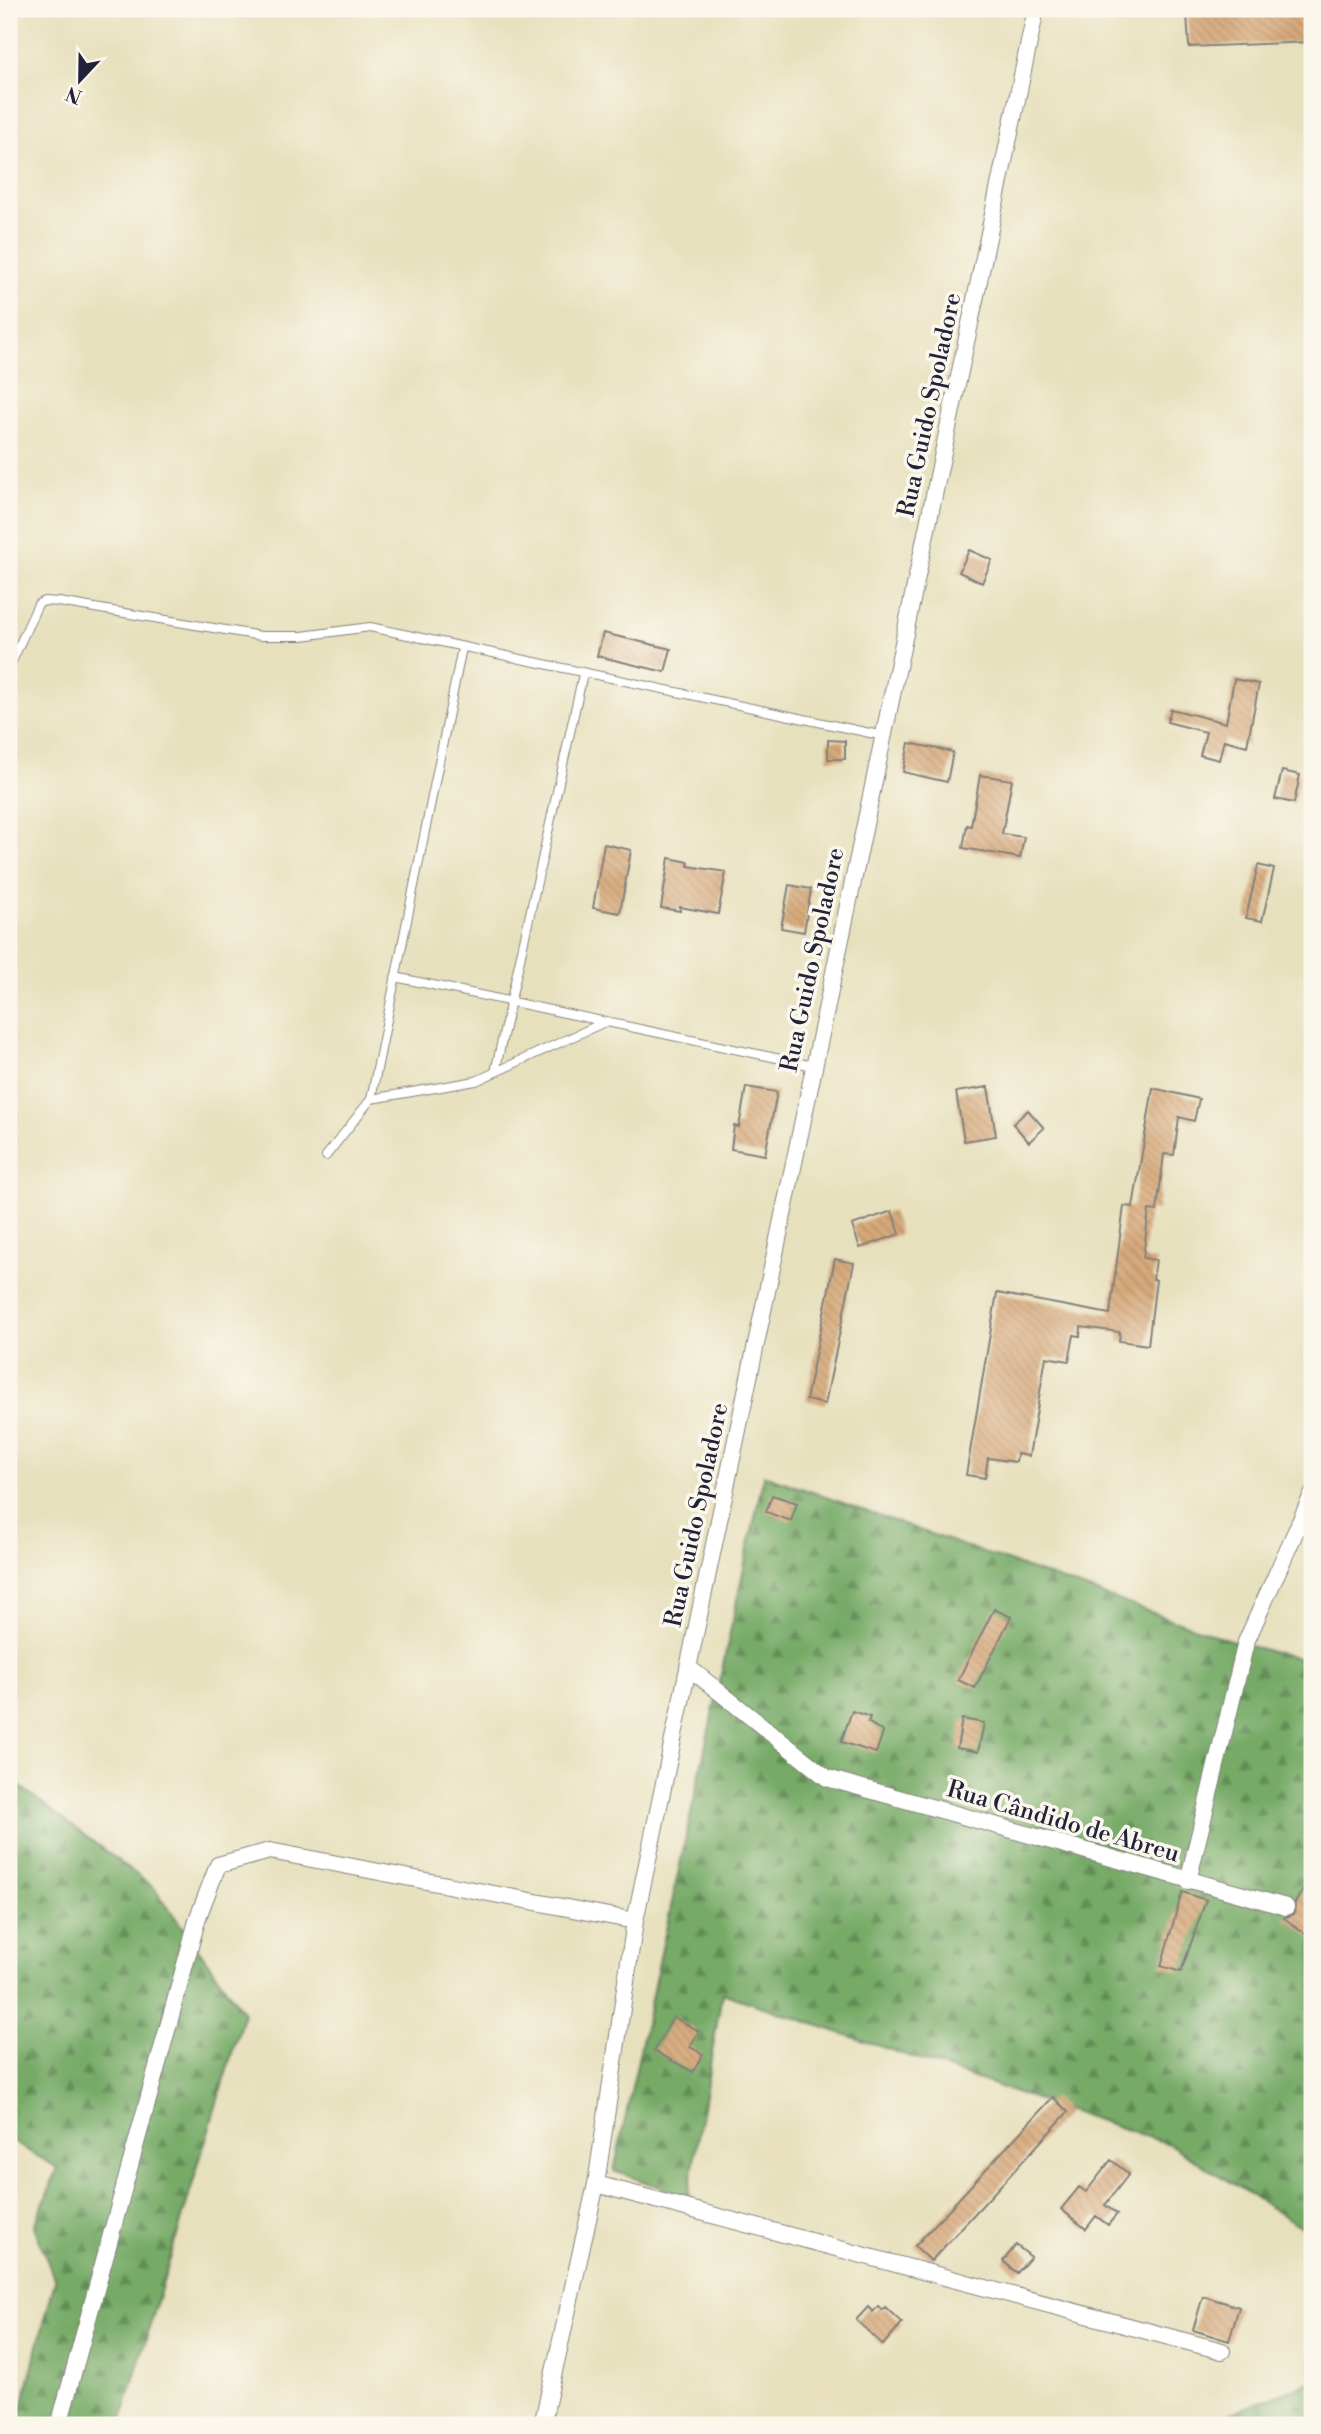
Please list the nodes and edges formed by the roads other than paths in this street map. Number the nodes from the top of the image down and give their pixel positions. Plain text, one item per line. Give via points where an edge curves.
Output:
1 (1036, 9) edge
2 (461, 648) junction
3 (9, 668) edge
4 (583, 674) junction
5 (884, 736) junction
6 (395, 976) junction
7 (511, 1000) junction
8 (607, 1021) junction
9 (814, 1066) junction
10 (495, 1072) junction
11 (371, 1099) junction
12 (326, 1156) dead end
13 (1312, 1495) edge
14 (688, 1667) junction
15 (1188, 1881) junction
16 (1286, 1907) dead end
17 (635, 1921) junction
18 (596, 2184) junction
19 (1222, 2351) dead end
20 (59, 2425) edge
21 (542, 2425) edge

1 - 5 street, Rua Guido Spoladore
2 - 3 lane via 370,627 261,636 44,601 24,630
2 - 4 lane
2 - 6 lane
4 - 5 lane
4 - 7 lane
5 - 9 street, Rua Guido Spoladore
6 - 7 lane
6 - 11 lane
7 - 8 lane
7 - 10 lane
8 - 9 lane
8 - 10 lane
9 - 14 street, Rua Guido Spoladore
10 - 11 lane via 477,1081
11 - 12 lane
13 - 15 street, Rua Cândido de Abreu via 1246,1642
14 - 15 street, Rua Cândido de Abreu via 827,1778
14 - 17 street, Rua Guido Spoladore
15 - 16 street
17 - 18 street, Rua Guido Spoladore
17 - 20 street via 270,1851 218,1865 198,1917
18 - 19 street
18 - 21 street, Rua Guido Spoladore

